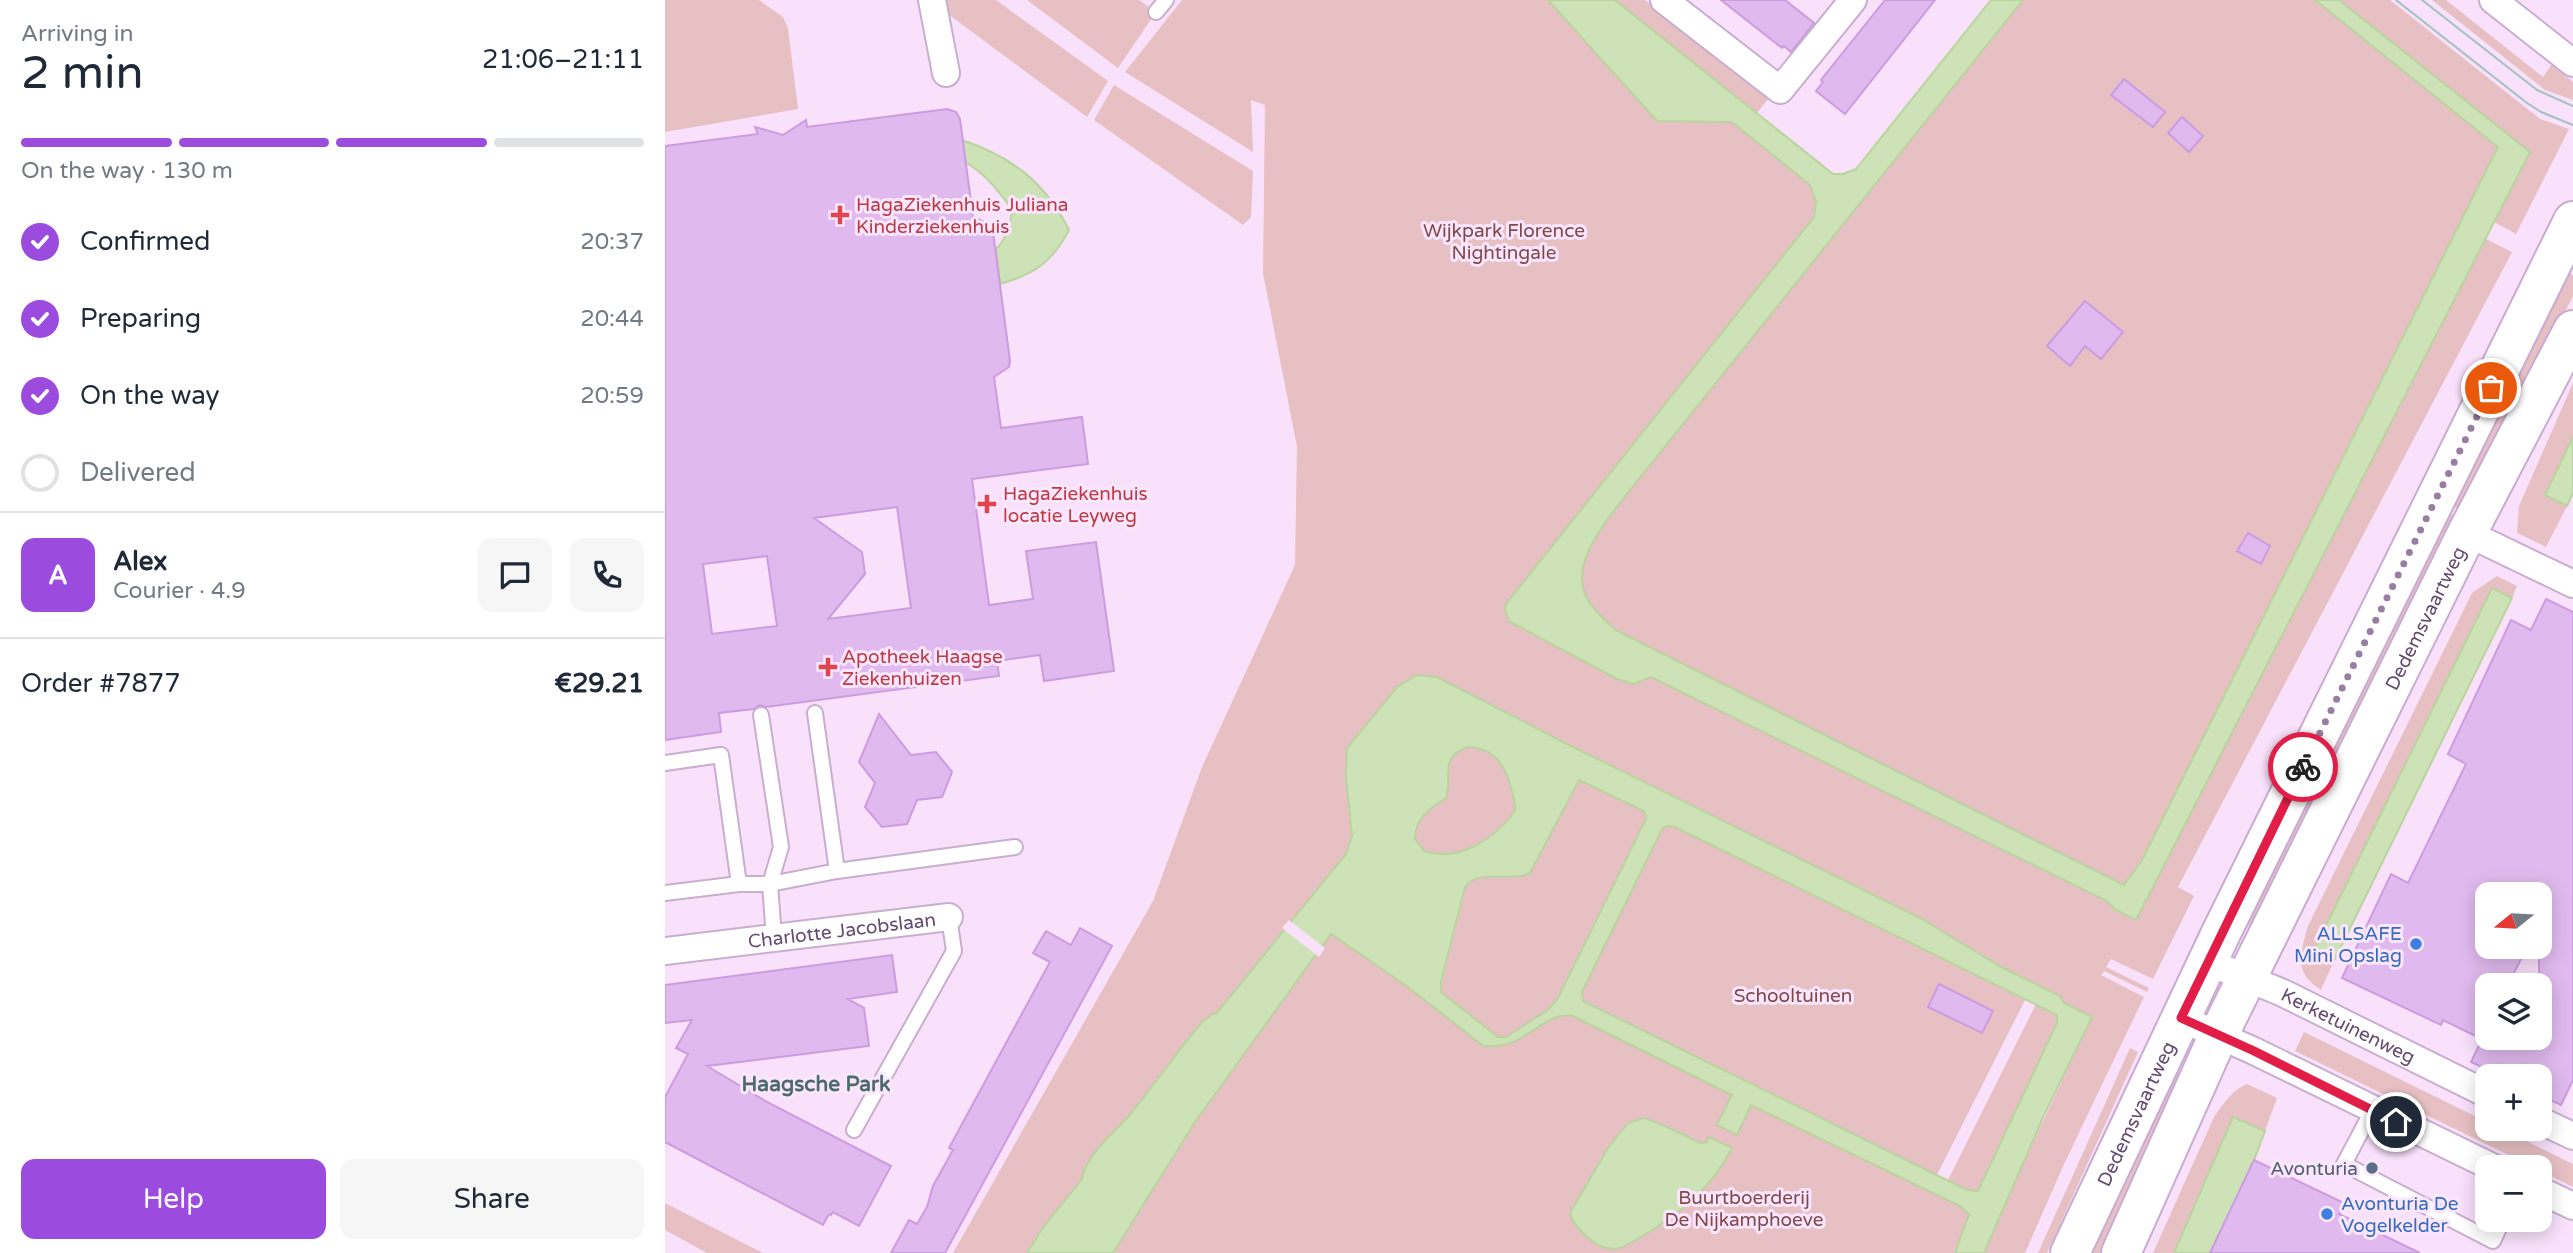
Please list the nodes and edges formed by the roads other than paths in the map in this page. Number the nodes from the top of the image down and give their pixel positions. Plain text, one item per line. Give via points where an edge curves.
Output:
1 (932, 0) edge
2 (1166, 0) edge
3 (1664, 0) edge
4 (1853, 0) edge
5 (2506, 4) edge
6 (1156, 12) dead end
7 (2573, 63) edge
8 (946, 73) dead end
9 (2573, 221) edge
10 (2573, 330) edge
11 (2467, 533) junction
12 (2573, 584) edge
13 (815, 713) dead end
14 (761, 715) dead end
15 (665, 762) edge
16 (1015, 847) dead end
17 (837, 871) junction
18 (739, 884) junction
19 (770, 884) junction
20 (665, 893) edge
21 (949, 917) joint
22 (774, 938) junction
23 (665, 951) edge
24 (2208, 962) junction
25 (2247, 979) junction
26 (2181, 1018) junction
27 (2219, 1034) junction
28 (2475, 1088) edge
29 (2372, 1111) junction
30 (2552, 1126) edge
31 (854, 1130) dead end
32 (2573, 1136) edge
33 (2475, 1159) edge
34 (2552, 1196) edge
35 (2573, 1206) edge
36 (2475, 1232) edge
37 (2476, 1232) edge
38 (2497, 1232) edge
39 (2070, 1253) edge
40 (2121, 1253) edge

1 - 8 street
2 - 6 lane
3 - 4 street via 1780,90
5 - 7 street
9 - 24 main road, Dedemsvaartweg
10 - 11 main road, Dedemsvaartweg
11 - 12 street
11 - 25 main road, Dedemsvaartweg
13 - 17 lane
14 - 19 lane via 781,847
15 - 18 lane via 721,755
16 - 17 lane
17 - 19 lane
18 - 19 lane
18 - 20 lane
19 - 22 lane
21 - 22 street, Charlotte Jacobslaan
21 - 31 lane, Charlotte Jacobslaan via 954,951
22 - 23 street, Charlotte Jacobslaan
24 - 25 street, Kerketuinenweg
24 - 26 main road, Dedemsvaartweg
25 - 27 main road, Dedemsvaartweg
25 - 28 street, Kerketuinenweg
26 - 27 street
26 - 39 main road, Dedemsvaartweg
27 - 29 street
27 - 40 main road, Dedemsvaartweg
29 - 33 street
29 - 36 lane via 2344,1164
30 - 32 street
34 - 35 street
37 - 38 lane via 2493,1241

